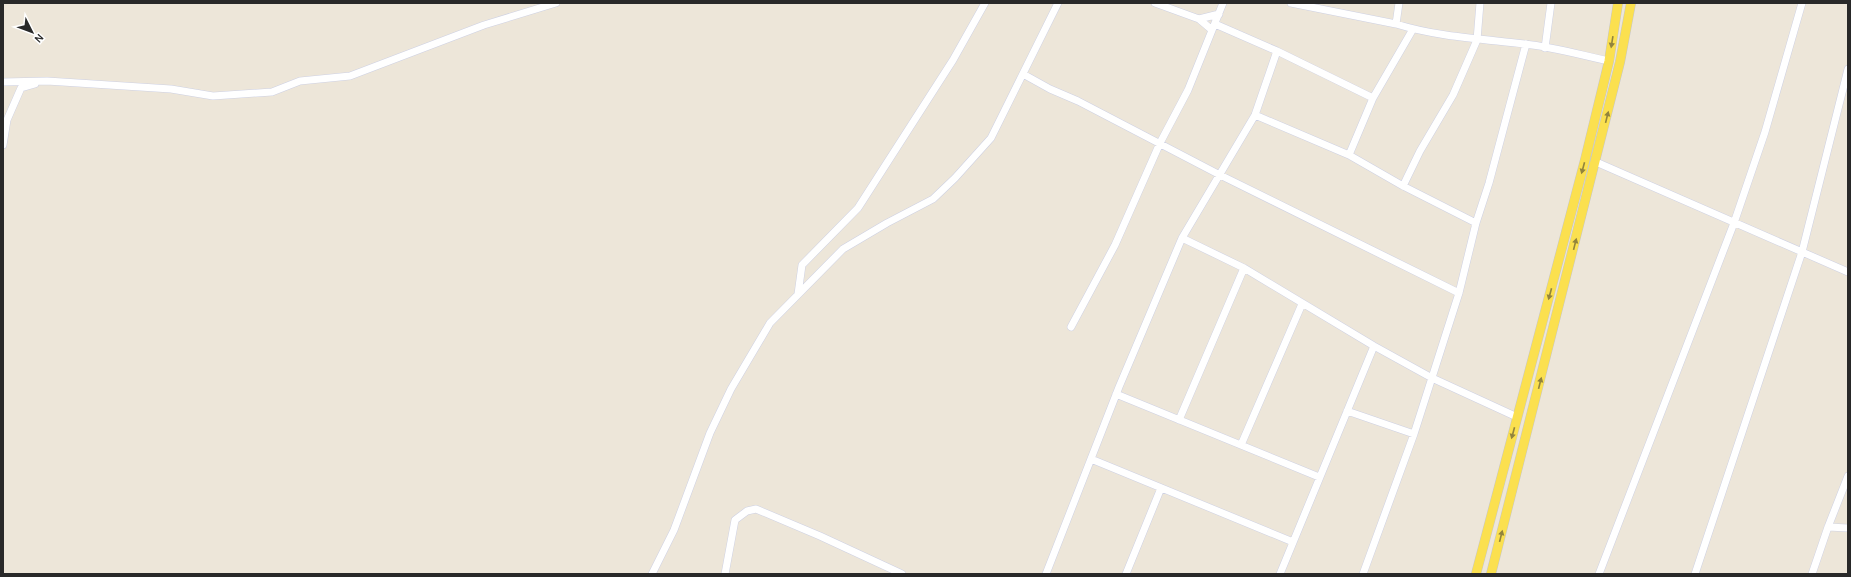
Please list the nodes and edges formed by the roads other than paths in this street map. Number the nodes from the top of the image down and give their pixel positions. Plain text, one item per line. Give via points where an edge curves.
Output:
1 (556, 3) edge
2 (985, 3) edge
3 (1058, 3) edge
4 (1155, 3) edge
5 (1223, 3) edge
6 (1291, 3) edge
7 (1399, 3) edge
8 (1480, 3) edge
9 (1551, 3) edge
10 (1618, 3) edge
11 (1631, 3) edge
12 (1802, 3) edge
13 (1219, 14) junction
14 (1199, 19) junction
15 (1396, 24) junction
16 (1213, 27) junction
17 (1413, 29) junction
18 (1477, 40) junction
19 (1526, 44) junction
20 (1546, 48) junction
21 (1277, 51) junction
22 (1609, 61) junction
23 (1848, 69) edge
24 (1023, 74) junction
25 (46, 81) junction
26 (3, 82) edge
27 (1373, 98) junction
28 (1255, 115) junction
29 (1160, 143) junction
30 (3, 145) edge
31 (1588, 145) junction
32 (1600, 146) junction
33 (1349, 155) junction
34 (1596, 162) junction
35 (1220, 175) junction
36 (1403, 186) junction
37 (1476, 223) junction
38 (1734, 223) junction
39 (1182, 238) junction
40 (1802, 252) junction
41 (1244, 268) junction
42 (1848, 272) edge
43 (1459, 293) junction
44 (798, 294) junction
45 (1302, 304) junction
46 (1071, 327) dead end
47 (1374, 346) junction
48 (1432, 378) junction
49 (1116, 394) junction
50 (1347, 411) junction
51 (1517, 417) junction
52 (1179, 420) junction
53 (1414, 434) junction
54 (1240, 445) junction
55 (1091, 459) junction
56 (1848, 476) edge
57 (1319, 477) junction
58 (1161, 488) junction
59 (1828, 527) junction
60 (1848, 528) edge
61 (1293, 542) junction
62 (652, 574) edge
63 (725, 574) edge
64 (902, 574) edge
65 (1046, 574) edge
66 (1126, 574) edge
67 (1280, 574) edge
68 (1363, 574) edge
69 (1476, 574) edge
70 (1491, 574) edge
71 (1599, 574) edge
72 (1695, 574) edge
73 (1812, 574) edge

1 - 25 street via 484,25 350,76 300,81 272,92 213,96 171,89
2 - 44 street via 953,60 858,208 802,265
3 - 24 street
4 - 14 street
5 - 13 street
6 - 15 street
7 - 15 street
8 - 18 street
9 - 20 street
10 -> 22 main road
32 -> 11 main road
12 - 38 street
13 - 14 street
13 - 16 street
14 - 16 street
15 - 17 street
16 - 21 street
16 - 29 street via 1188,90
17 - 18 street
17 - 27 street
18 - 19 street
18 - 36 street via 1453,95 1420,150
19 - 20 street
19 - 37 street
20 - 22 street
21 - 27 street
21 - 28 street
22 - 31 main road
23 - 40 street
24 - 29 street
24 - 44 street via 991,138 939,194 843,249
25 - 26 street
25 - 30 street via 21,88 7,120
27 - 33 street
28 - 33 street
28 - 35 street
29 - 35 street
29 - 46 street via 1115,245
31 - 32 main road
31 -> 51 main road
32 - 34 main road
33 - 36 street
34 - 38 street
70 -> 34 main road
35 - 39 street
35 - 43 street
36 - 37 street
37 - 43 street
38 - 40 street
38 - 71 street
39 - 41 street
39 - 49 street
40 - 42 street
40 - 72 street
41 - 45 street
41 - 52 street
43 - 48 street
44 - 62 street via 770,323 730,389 710,433 674,530
45 - 47 street
45 - 54 street
47 - 48 street
47 - 50 street
48 - 51 street
48 - 53 street
49 - 52 street
49 - 55 street
50 - 53 street
50 - 57 street
51 -> 69 main road
52 - 54 street
53 - 68 street
54 - 57 street
55 - 58 street
55 - 65 street
56 - 59 street
57 - 61 street
58 - 61 street
58 - 66 street
59 - 60 street
59 - 73 street
61 - 67 street
63 - 64 street via 735,520 747,511 756,509

